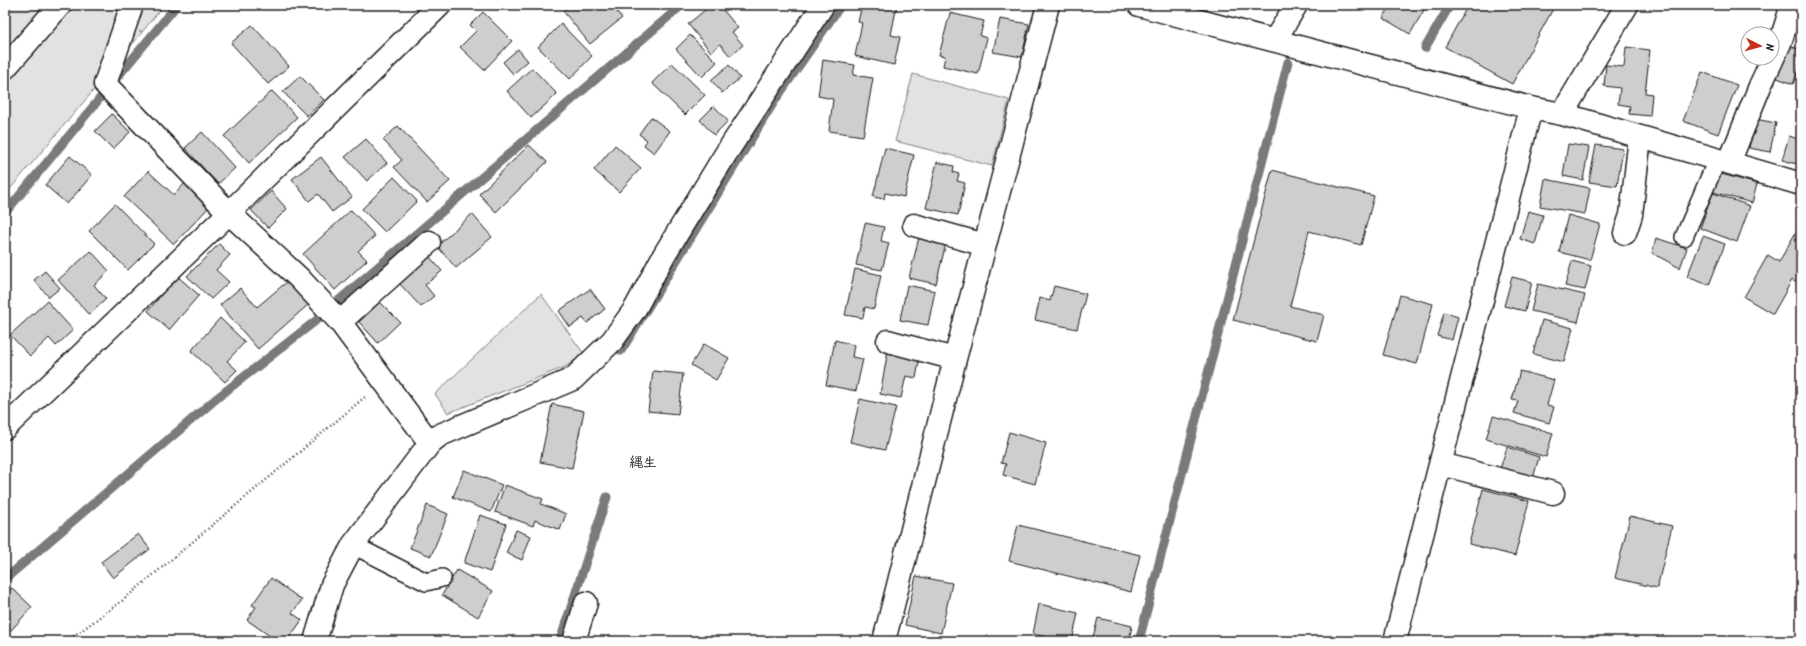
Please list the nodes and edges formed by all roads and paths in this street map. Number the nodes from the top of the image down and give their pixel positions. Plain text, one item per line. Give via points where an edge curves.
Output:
1 (60, 5) edge
2 (132, 5) edge
3 (440, 5) edge
4 (823, 5) edge
5 (1048, 5) edge
6 (1139, 5) edge
7 (1296, 5) edge
8 (1627, 5) edge
9 (1792, 5) edge
10 (1275, 40) junction
11 (5, 68) edge
12 (1531, 108) junction
13 (1562, 114) junction
14 (1640, 137) junction
15 (1723, 161) junction
16 (1801, 184) edge
17 (229, 213) junction
18 (914, 225) dead end
19 (1626, 233) dead end
20 (1684, 237) dead end
21 (429, 242) dead end
22 (985, 245) junction
23 (340, 322) junction
24 (888, 341) dead end
25 (955, 359) junction
26 (384, 382) junction
27 (5, 428) edge
28 (430, 443) junction
29 (1442, 464) junction
30 (1553, 493) dead end
31 (353, 545) junction
32 (442, 578) dead end
33 (586, 603) dead end
34 (67, 641) edge
35 (316, 641) edge
36 (574, 641) edge
37 (884, 641) edge
38 (1395, 641) edge

1 - 11 street
2 - 17 street via 111,90
3 - 17 street
4 - 28 street via 725,155 635,309 612,341 573,379 440,435
5 - 22 street
6 - 10 street
7 - 10 street
8 - 13 street
9 - 15 street via 1780,43
10 - 12 street
12 - 13 street
12 - 29 street
13 - 14 street
14 - 15 street
14 - 19 street via 1631,215
15 - 16 street
15 - 20 lane
17 - 23 street via 299,278
17 - 27 street
18 - 22 street
21 - 23 street
22 - 25 street
23 - 26 street
24 - 25 street
25 - 37 street
26 - 28 street
26 - 34 path via 122,601
28 - 31 street
29 - 30 street
29 - 38 street
31 - 32 lane via 426,582
31 - 35 street via 332,585
33 - 36 street

